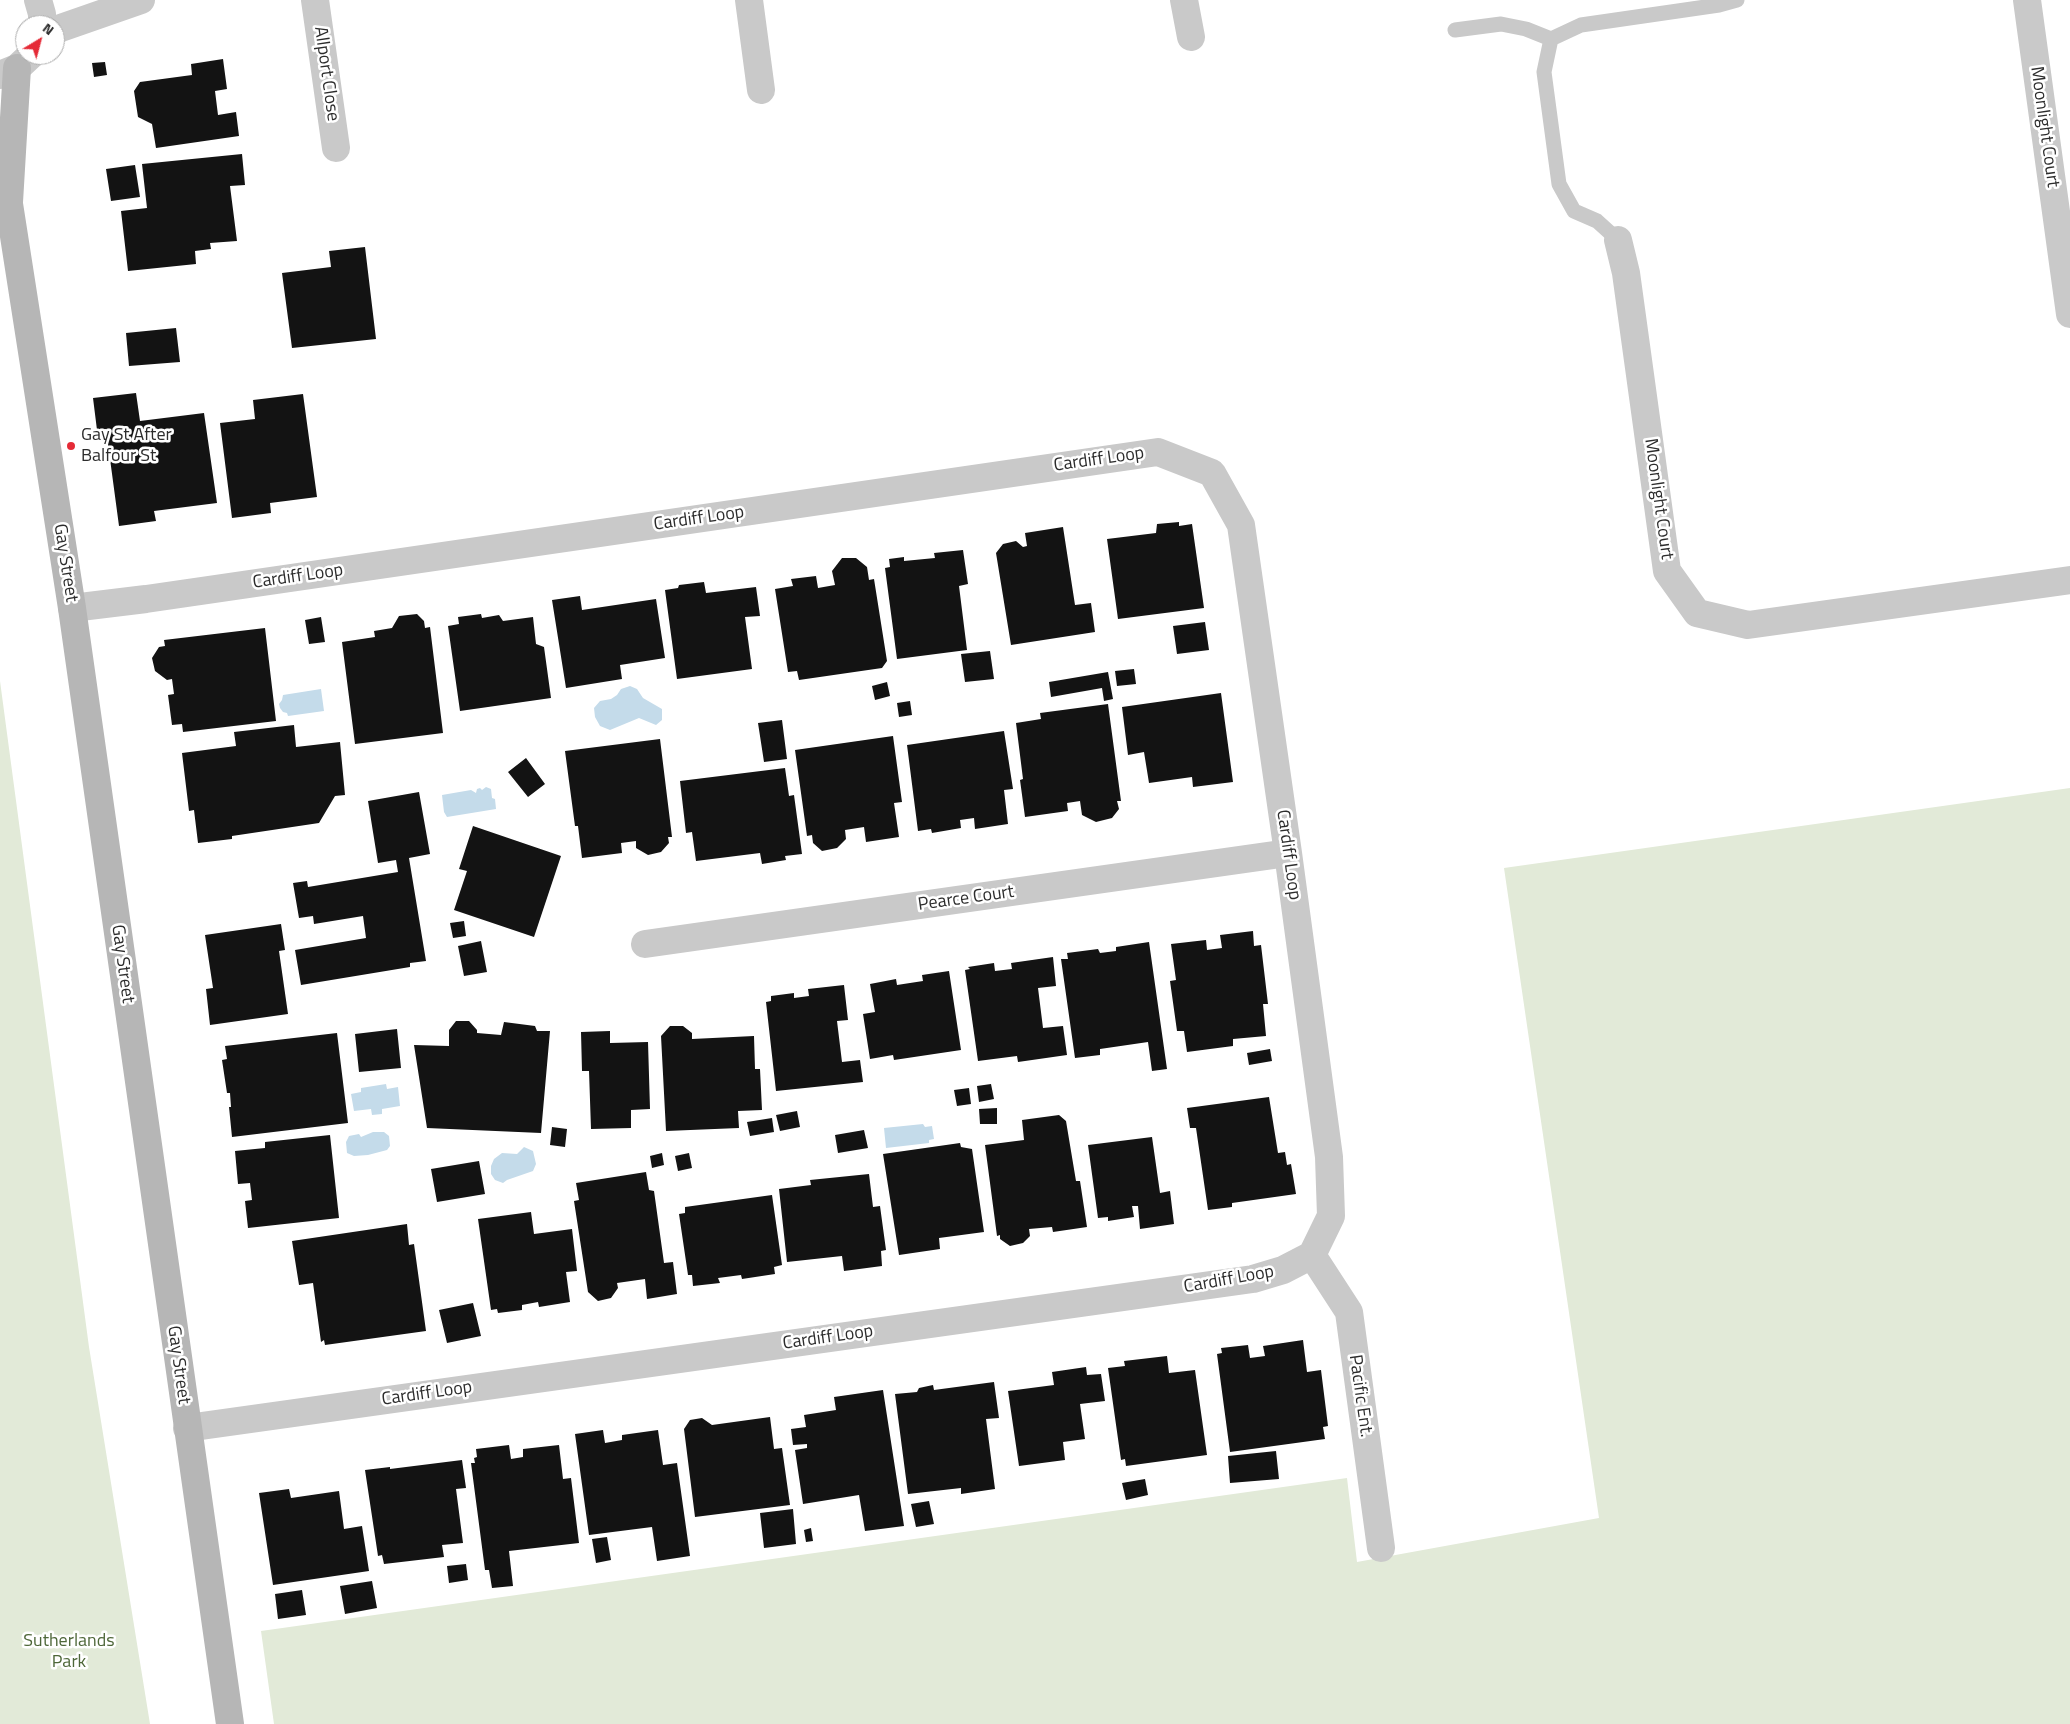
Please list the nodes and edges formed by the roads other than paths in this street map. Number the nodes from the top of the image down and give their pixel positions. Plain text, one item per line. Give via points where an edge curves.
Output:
1 (38, 0) edge
2 (141, 0) edge
3 (315, 0) edge
4 (749, 0) edge
5 (1184, 0) edge
6 (1737, 0) edge
7 (2027, 0) edge
8 (42, 15) edge
9 (65, 27) edge
10 (1455, 30) dead end
11 (1191, 37) dead end
12 (1551, 39) junction
13 (16, 66) edge
14 (762, 90) dead end
15 (336, 148) dead end
16 (2061, 179) edge
17 (4, 192) edge
18 (1618, 240) joint
19 (2070, 314) edge
20 (2070, 580) edge
21 (72, 608) junction
22 (1288, 853) junction
23 (645, 944) dead end
24 (1312, 1255) junction
25 (187, 1428) junction
26 (1381, 1548) dead end
27 (230, 1724) edge

1 - 8 street
2 - 9 street
3 - 15 street, Allport Close
4 - 14 street
5 - 11 street
6 - 12 lane via 1581,25
7 - 16 street, Moonlight Court
10 - 12 lane via 1501,24
12 - 18 lane via 1544,72 1559,184 1574,211 1597,221
13 - 17 main road, Gay Street
16 - 19 street, Moonlight Court
17 - 21 main road, Gay Street
18 - 20 street, Moonlight Court via 1626,272 1667,571 1697,613 1748,625
21 - 22 street, Cardiff Loop via 1158,452 1212,473 1241,525
21 - 25 main road, Gay Street
22 - 23 street, Pearce Court
22 - 24 street, Cardiff Loop via 1329,1156 1331,1216
24 - 25 street, Cardiff Loop via 1283,1270 1253,1279
24 - 26 street, Pacific Ent. via 1349,1312
25 - 27 main road, Gay Street

